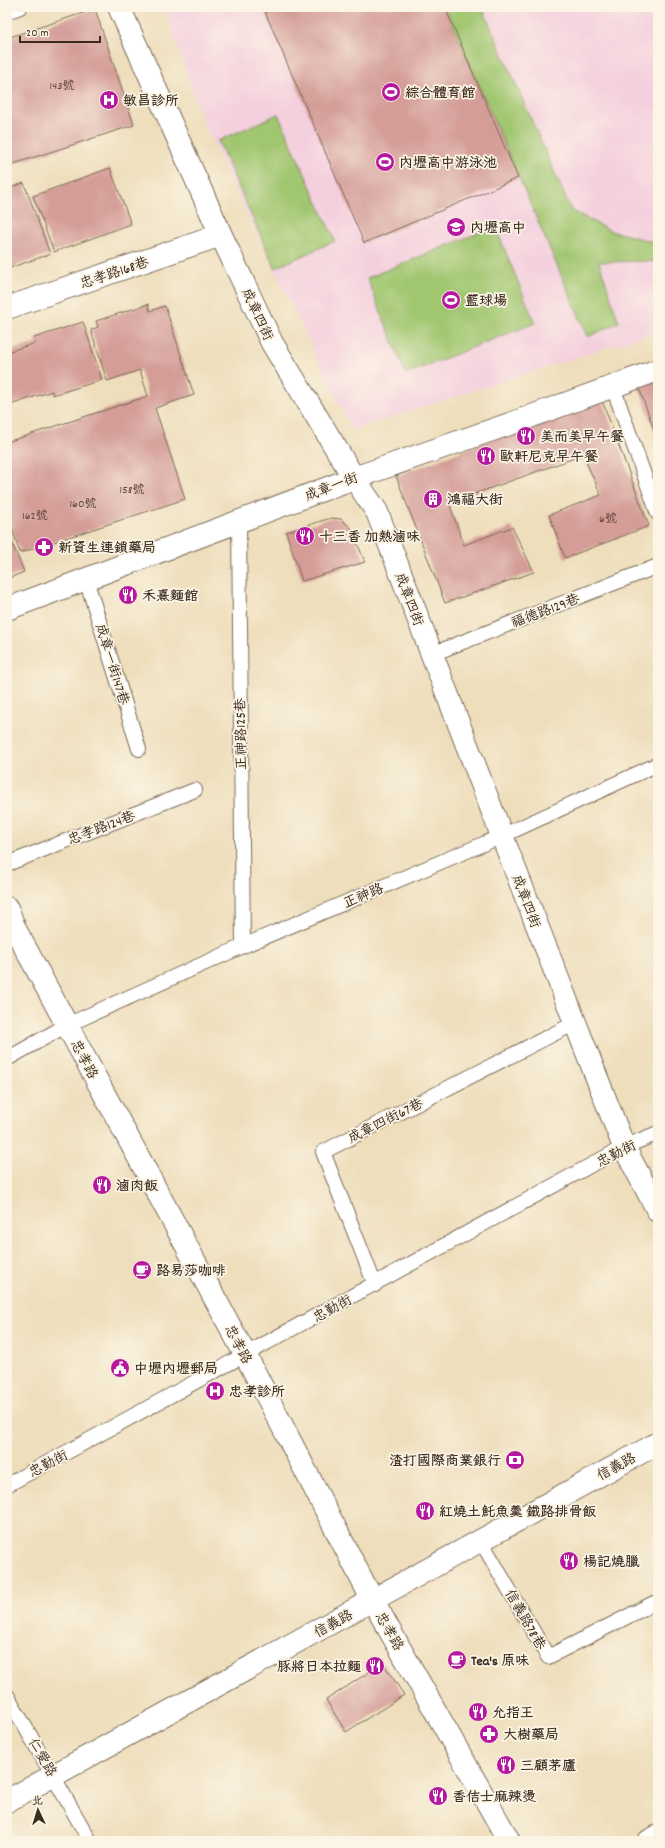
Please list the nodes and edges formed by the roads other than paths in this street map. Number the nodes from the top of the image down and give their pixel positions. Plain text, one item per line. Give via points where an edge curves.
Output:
1 (20, 7) edge
2 (119, 7) edge
3 (7, 12) edge
4 (221, 235) junction
5 (7, 308) edge
6 (658, 370) edge
7 (613, 387) junction
8 (354, 478) junction
9 (658, 514) edge
10 (239, 521) junction
11 (658, 566) edge
12 (86, 579) junction
13 (7, 608) edge
14 (432, 654) junction
15 (139, 749) dead end
16 (658, 764) edge
17 (195, 790) dead end
18 (502, 836) junction
19 (7, 864) edge
20 (7, 908) edge
21 (11, 932) edge
22 (243, 946) junction
23 (575, 1023) junction
24 (67, 1025) junction
25 (7, 1059) edge
26 (658, 1133) edge
27 (624, 1147) junction
28 (658, 1211) edge
29 (375, 1285) junction
30 (246, 1356) junction
31 (658, 1443) edge
32 (7, 1485) edge
33 (481, 1541) junction
34 (373, 1601) junction
35 (654, 1603) dead end
36 (7, 1695) edge
37 (53, 1775) junction
38 (7, 1802) edge
39 (658, 1836) edge
40 (90, 1841) edge
41 (509, 1841) edge
42 (649, 1841) edge

1 - 3 lane
2 - 4 street, 成章四街
4 - 5 street, 忠孝路168巷
4 - 8 street, 成章四街 via 272,343
6 - 7 street, 成章一街
7 - 8 street, 成章一街
7 - 9 lane
8 - 10 street, 成章一街
8 - 14 street, 成章四街 via 377,512
10 - 12 street, 成章一街
10 - 22 lane, 正神路125巷
11 - 14 lane, 福德路129巷
12 - 13 street, 成章一街
12 - 15 lane, 成章一街147巷
14 - 18 street, 成章四街
16 - 18 lane, 正神路
17 - 19 lane, 忠孝路124巷
18 - 22 lane, 正神路
18 - 23 street, 成章四街
20 - 21 street, 忠孝路
21 - 24 street, 忠孝路
22 - 24 lane, 正神路
23 - 27 street, 成章四街
23 - 29 lane, 成章四街67巷 via 323,1152
24 - 25 lane, 正神路
24 - 30 street, 忠孝路
26 - 27 lane, 忠勤街
27 - 28 street, 成章四街
27 - 29 lane, 忠勤街
29 - 30 lane, 忠勤街
30 - 32 lane, 忠勤街
30 - 34 street, 忠孝路
31 - 33 street, 信義路
33 - 34 street, 信義路
33 - 35 lane, 信義路78巷 via 548,1657
34 - 37 street, 信義路
34 - 41 street, 忠孝路
36 - 37 lane, 仁愛路
37 - 38 street, 信義路
37 - 40 lane, 仁愛路
39 - 42 street

